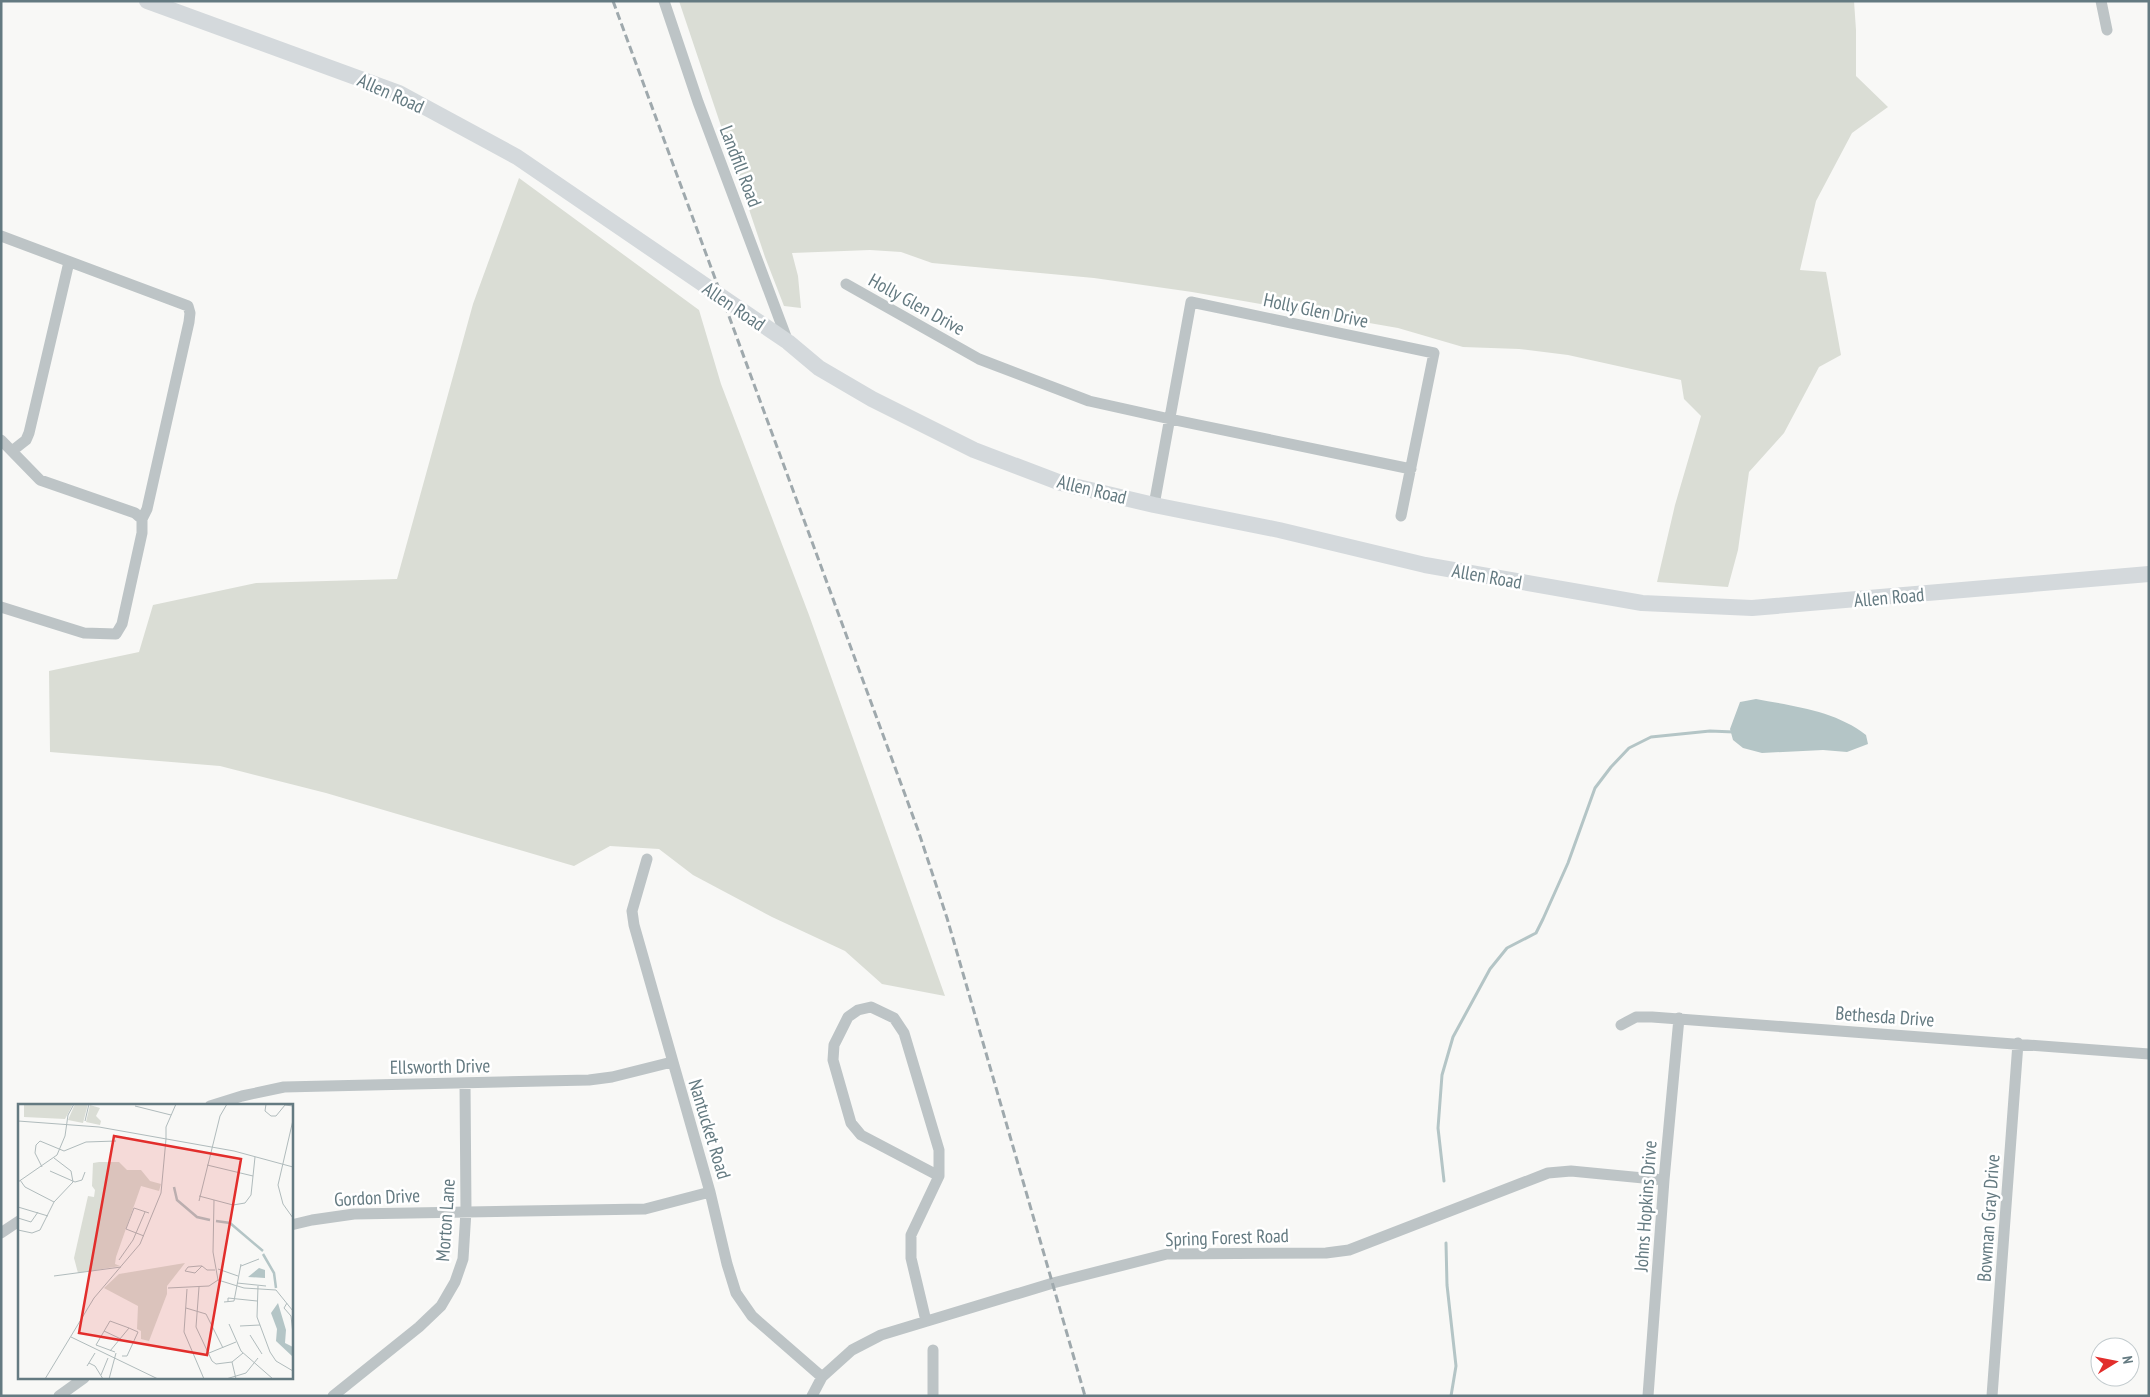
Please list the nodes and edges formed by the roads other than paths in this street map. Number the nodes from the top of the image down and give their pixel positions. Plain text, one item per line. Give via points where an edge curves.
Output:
1 (147, 1) edge
2 (664, 1) edge
3 (2101, 1) edge
4 (2107, 30) dead end
5 (1, 236) edge
6 (70, 262) junction
7 (846, 284) dead end
8 (788, 342) junction
9 (1170, 419) junction
10 (1, 440) edge
11 (12, 451) junction
12 (1411, 469) junction
13 (1154, 505) junction
14 (1401, 516) dead end
15 (142, 519) junction
16 (2149, 574) edge
17 (1, 607) edge
18 (647, 859) dead end
19 (1678, 1018) junction
20 (1621, 1025) dead end
21 (2018, 1043) junction
22 (2149, 1054) edge
23 (672, 1062) junction
24 (465, 1083) junction
25 (216, 1104) edge
26 (939, 1176) junction
27 (1664, 1180) junction
28 (710, 1192) junction
29 (466, 1211) junction
30 (18, 1222) edge
31 (292, 1226) edge
32 (1, 1233) edge
33 (926, 1321) junction
34 (933, 1350) dead end
35 (822, 1377) junction
36 (81, 1380) edge
37 (59, 1396) edge
38 (333, 1396) edge
39 (812, 1396) edge
40 (933, 1396) edge
41 (1648, 1396) edge
42 (1992, 1396) edge

1 - 8 main road, Allen Road via 399,93 517,157
2 - 8 street, Landfill Road via 698,102
3 - 4 street
5 - 6 street
6 - 11 street via 29,433 26,440
6 - 15 street via 181,302 188,306 190,313
7 - 9 street, Holly Glen Drive via 979,359 1089,401
8 - 13 main road, Allen Road via 819,368 872,399 974,450 1061,483
9 - 12 street, Holly Glen Drive
9 - 12 street, Holly Glen Drive via 1191,302 1434,353
9 - 13 street, Holly Glen Drive
10 - 11 street
11 - 15 street via 40,480 135,513
12 - 14 street, Holly Glen Drive
13 - 16 main road, Allen Road via 1279,530 1425,565 1642,603 1752,608
15 - 17 street via 142,533 122,624 116,634 84,633
18 - 23 street, Nantucket Road via 632,911
19 - 20 street, Bethesda Drive via 1636,1017
19 - 21 street, Bethesda Drive
19 - 27 street, Johns Hopkins Drive
21 - 22 street, Bethesda Drive
21 - 42 street, Bowman Gray Drive
23 - 24 street, Ellsworth Drive via 589,1080
23 - 28 street, Nantucket Road
24 - 25 street, Ellsworth Drive via 284,1087
24 - 29 street, Morton Lane
26 - 26 street via 939,1150 904,1033 894,1018 871,1007 858,1010 848,1017 834,1045 833,1060 852,1123 861,1134
26 - 33 street via 911,1234 911,1258
27 - 33 street, Spring Forest Road via 1571,1171 1548,1173 1350,1250 1167,1254 1053,1283
27 - 41 street, Johns Hopkins Drive
28 - 29 street, Gordon Drive via 645,1209
28 - 35 street, Nantucket Road via 736,1293 752,1316
29 - 31 street, Gordon Drive via 354,1214
29 - 38 street, Morton Lane via 463,1259 455,1282 441,1306
30 - 32 street
33 - 35 street, Spring Forest Road via 881,1335 852,1350
34 - 40 street
35 - 39 street, Spring Forest Road
36 - 37 street

